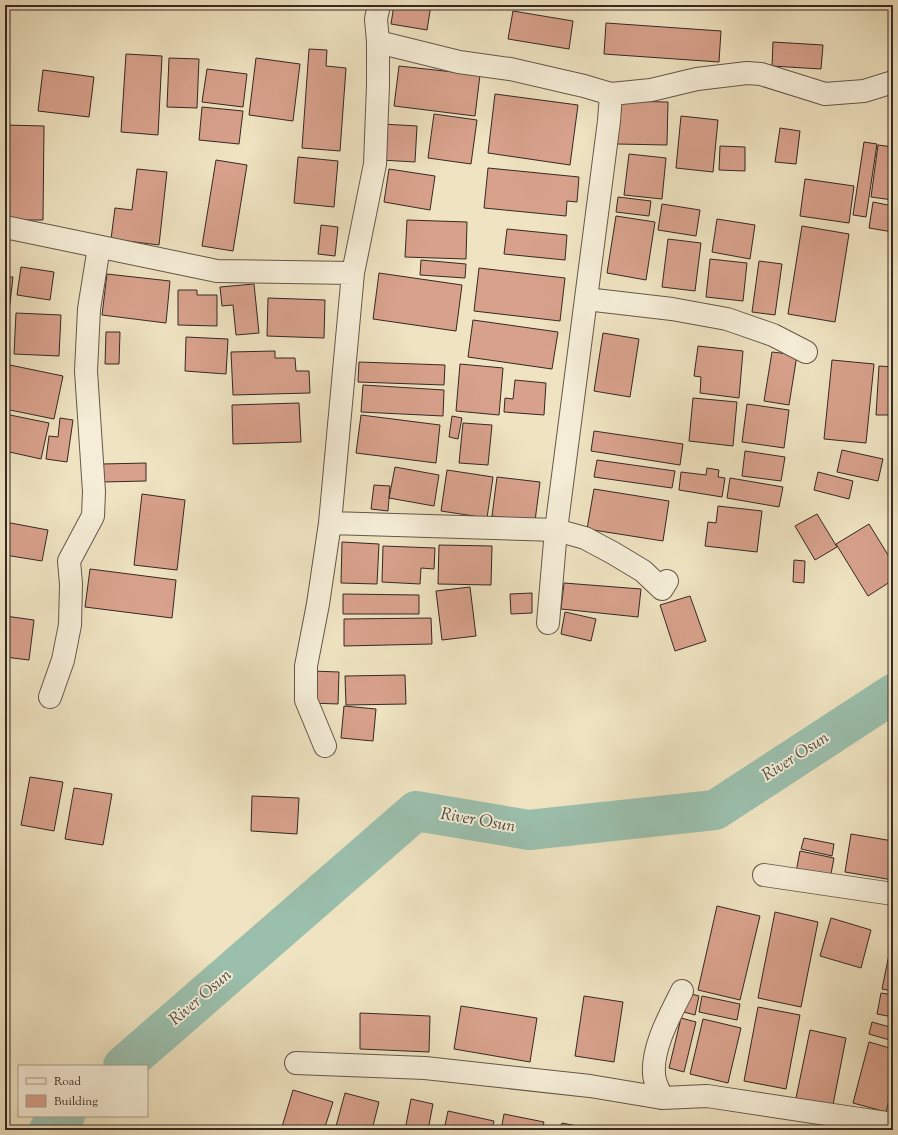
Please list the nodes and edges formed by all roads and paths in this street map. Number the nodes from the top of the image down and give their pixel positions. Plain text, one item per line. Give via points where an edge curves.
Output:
1 (373, 10) edge
2 (378, 42) junction
3 (893, 82) edge
4 (611, 94) junction
5 (5, 227) edge
6 (99, 247) junction
7 (353, 273) junction
8 (586, 299) junction
9 (806, 352) dead end
10 (330, 523) junction
11 (556, 530) junction
12 (667, 581) dead end
13 (548, 623) dead end
14 (50, 697) dead end
15 (325, 746) dead end
16 (764, 875) dead end
17 (893, 894) edge
18 (682, 991) dead end
19 (296, 1063) dead end
20 (662, 1098) junction
21 (893, 1124) edge

1 - 2 street
2 - 4 street
2 - 7 street via 375,164
3 - 4 street via 864,91 825,94 762,74 747,73 697,79 651,90
4 - 8 street
5 - 6 street
6 - 7 street via 217,271
6 - 14 street via 90,309 86,371 94,492 93,516 69,561 70,625 63,660
7 - 10 street
8 - 9 street via 672,309 727,319 773,335
8 - 11 street
10 - 11 street
10 - 15 street via 306,666 306,700
11 - 12 street via 585,538 613,553 643,571 662,589
11 - 13 street
16 - 17 street
18 - 20 street via 662,1030 656,1054 653,1075
19 - 20 street via 425,1068 590,1086
20 - 21 street via 707,1096

